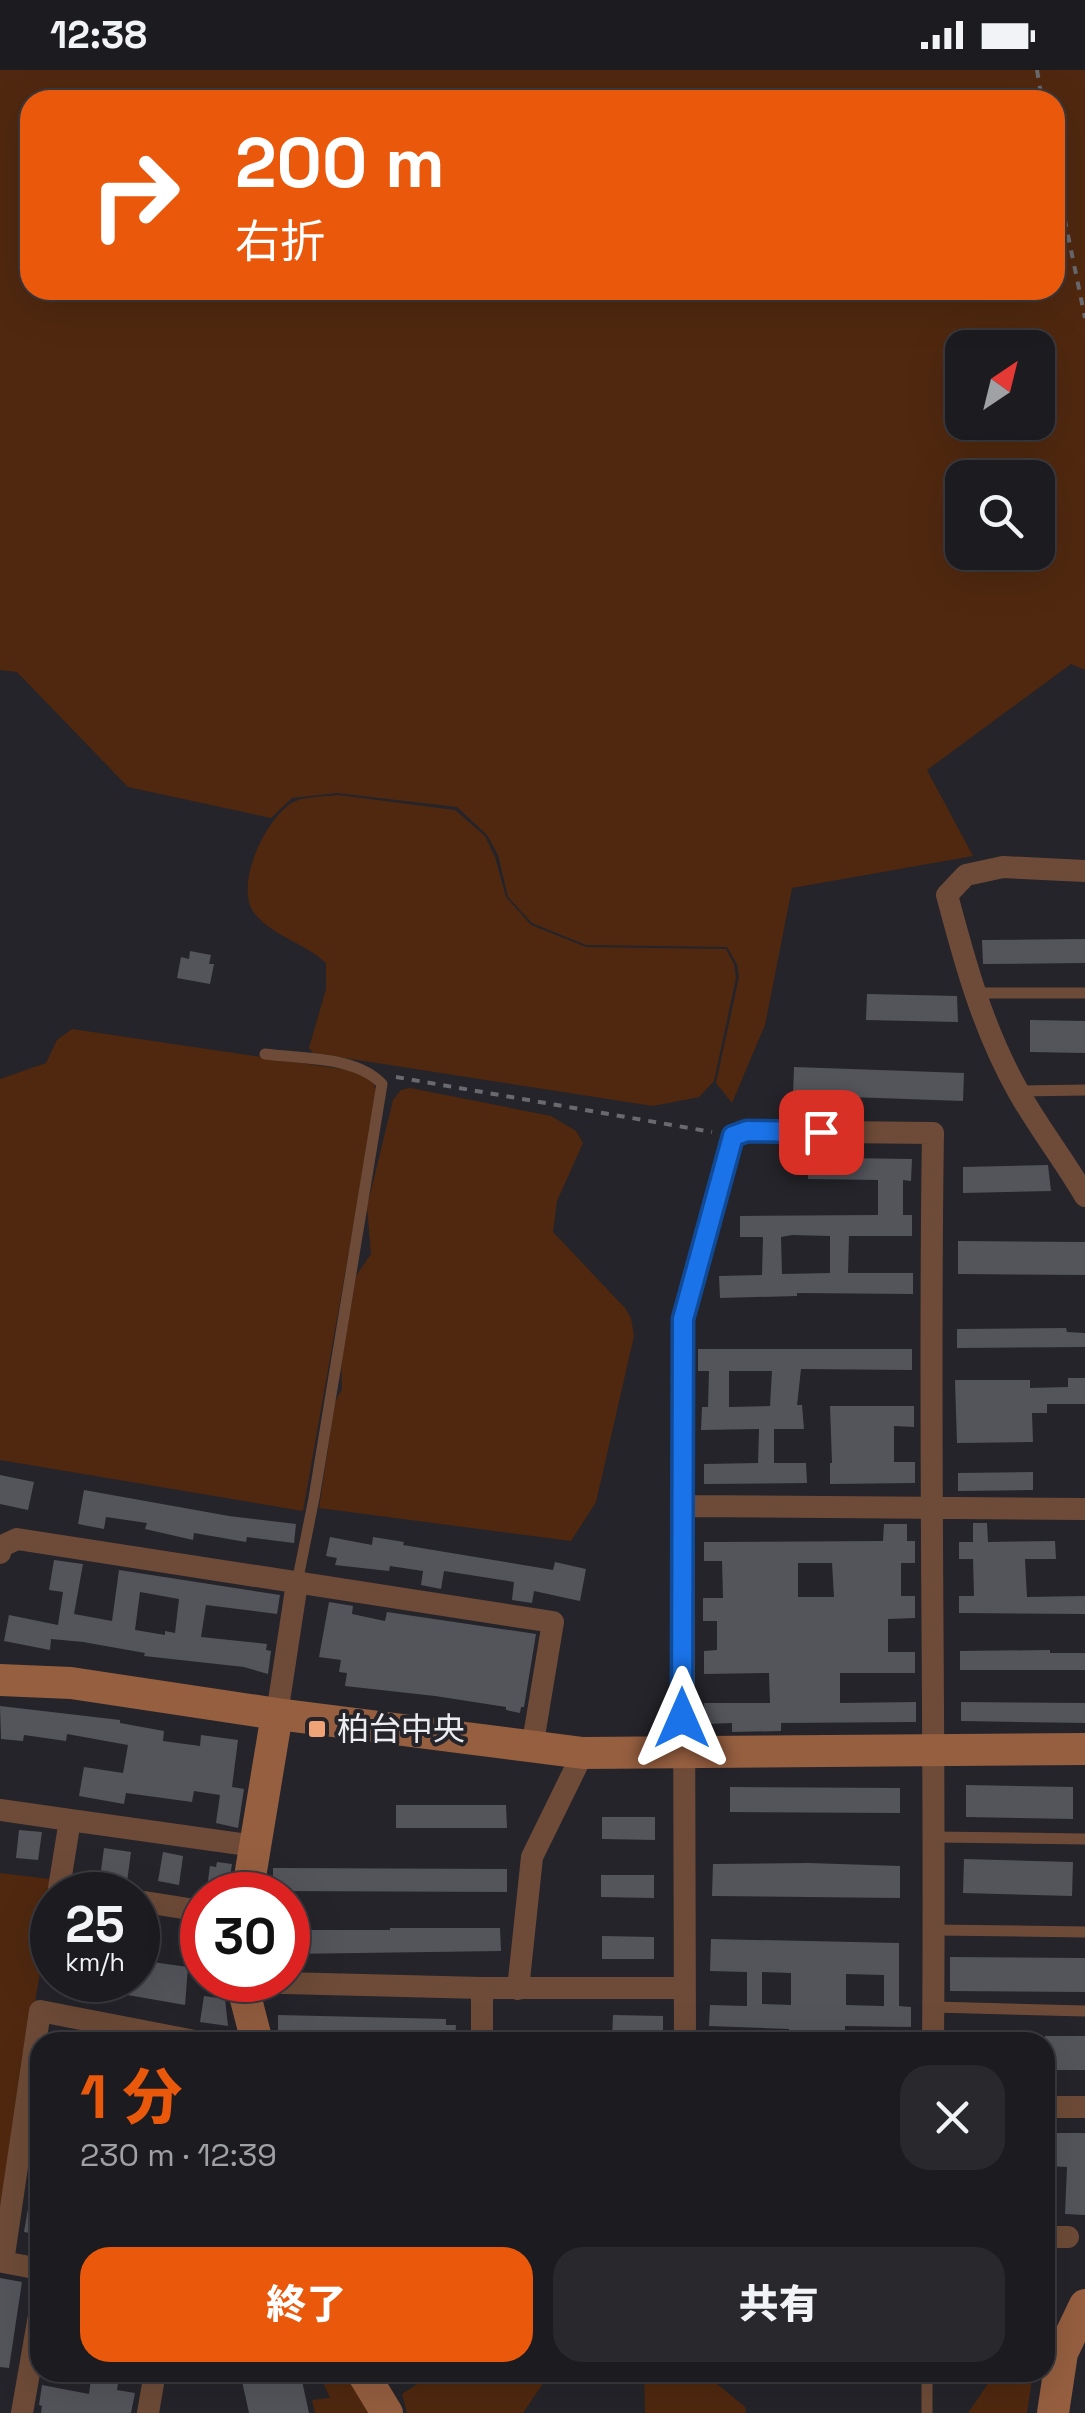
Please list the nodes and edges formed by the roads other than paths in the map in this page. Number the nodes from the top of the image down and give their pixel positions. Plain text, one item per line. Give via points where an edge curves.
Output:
1 (1085, 870) edge
2 (973, 993) junction
3 (1085, 993) edge
4 (266, 1054) dead end
5 (1085, 1090) edge
6 (1018, 1091) junction
7 (1082, 1187) edge
8 (681, 1506) junction
9 (930, 1508) junction
10 (1085, 1509) edge
11 (0, 1553) edge
12 (296, 1583) junction
13 (0, 1680) edge
14 (277, 1714) junction
15 (532, 1748) junction
16 (1085, 1749) edge
17 (936, 1751) junction
18 (584, 1753) junction
19 (682, 1754) junction
20 (0, 1810) edge
21 (70, 1820) junction
22 (935, 1838) junction
23 (1085, 1839) edge
24 (255, 1846) junction
25 (61, 1872) edge
26 (251, 1872) edge
27 (934, 1930) junction
28 (1085, 1932) edge
29 (310, 1983) edge
30 (482, 1988) junction
31 (684, 1988) junction
32 (518, 1989) junction
33 (247, 2002) edge
34 (934, 2007) junction
35 (1085, 2010) edge
36 (39, 2032) edge
37 (148, 2032) edge
38 (254, 2032) edge
39 (482, 2032) edge
40 (685, 2032) edge
41 (934, 2032) edge
42 (1055, 2107) edge
43 (1085, 2107) edge
44 (30, 2144) edge
45 (30, 2266) edge
46 (1085, 2305) edge
47 (30, 2367) edge
48 (153, 2382) edge
49 (368, 2382) edge
50 (927, 2382) edge
51 (22, 2413) edge
52 (148, 2413) edge
53 (386, 2413) edge
54 (926, 2413) edge
55 (1053, 2413) edge

1 - 2 street via 1003,867 966,875 946,895
2 - 3 lane
2 - 6 street
4 - 12 lane via 356,1067 382,1084
5 - 6 lane
6 - 7 street
8 - 9 street
8 - 9 street via 683,1319 733,1136 747,1131 932,1133
8 - 19 street
9 - 10 street
9 - 17 street
11 - 12 street via 17,1539
12 - 14 street
12 - 15 street via 553,1622
13 - 14 street via 71,1683
14 - 15 street
14 - 24 street
15 - 18 street
16 - 17 street
17 - 19 street
17 - 22 street
18 - 19 street
18 - 32 street via 532,1857
19 - 31 street
20 - 21 street
21 - 24 street
21 - 25 street
22 - 23 lane
22 - 27 street
24 - 26 street
27 - 28 lane
27 - 34 street
29 - 30 street
30 - 32 street
30 - 39 street
31 - 32 street
31 - 40 street
33 - 38 street
34 - 35 lane
34 - 41 street
36 - 37 street via 40,2011
42 - 43 street
44 - 45 street via 4,2262
46 - 55 street via 1062,2354
47 - 51 street
48 - 52 street
49 - 53 street
50 - 54 lane

